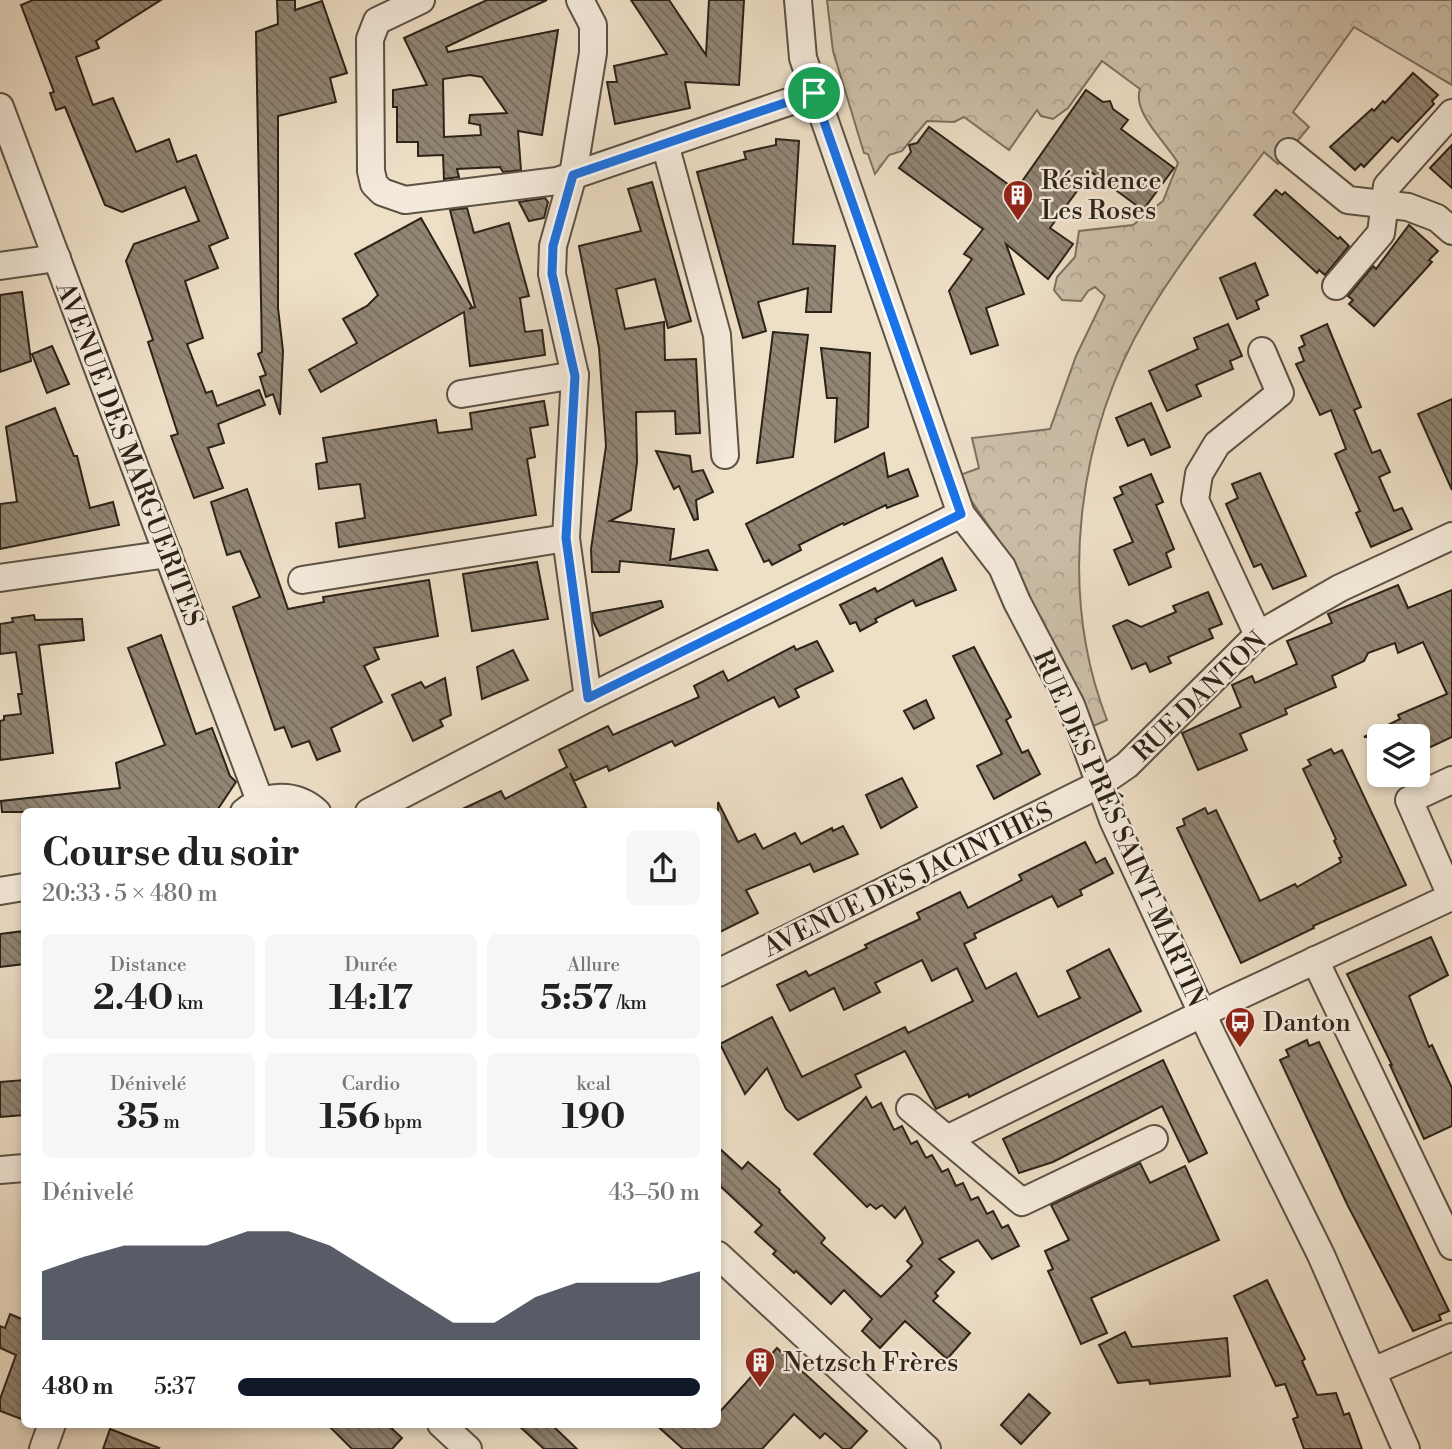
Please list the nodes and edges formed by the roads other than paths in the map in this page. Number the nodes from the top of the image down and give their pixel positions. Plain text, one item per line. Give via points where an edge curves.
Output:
1 (421, 0) edge
2 (580, 0) edge
3 (798, 0) edge
4 (814, 93) junction
5 (0, 107) edge
6 (1452, 113) edge
7 (665, 144) junction
8 (1289, 152) dead end
9 (573, 175) junction
10 (1384, 204) junction
11 (1452, 230) edge
12 (57, 258) junction
13 (0, 266) edge
14 (1336, 286) dead end
15 (1262, 351) dead end
16 (575, 376) junction
17 (461, 394) dead end
18 (725, 455) dead end
19 (961, 514) junction
20 (1452, 536) edge
21 (566, 538) junction
22 (168, 554) junction
23 (0, 578) edge
24 (302, 580) dead end
25 (1258, 635) junction
26 (588, 698) junction
27 (1452, 780) edge
28 (1098, 785) junction
29 (252, 807) edge
30 (310, 808) edge
31 (377, 808) edge
32 (21, 888) edge
33 (0, 891) edge
34 (1452, 897) edge
35 (1315, 960) junction
36 (721, 972) edge
37 (1203, 1013) junction
38 (910, 1108) dead end
39 (947, 1139) junction
40 (1154, 1139) dead end
41 (21, 1168) edge
42 (0, 1170) edge
43 (1452, 1246) edge
44 (721, 1258) edge
45 (1452, 1337) edge
46 (1373, 1371) junction
47 (51, 1428) edge
48 (445, 1428) edge
49 (43, 1449) edge
50 (468, 1449) edge
51 (927, 1449) edge
52 (1406, 1449) edge

1 - 9 street via 377,21 370,39 374,184 405,200 557,181
2 - 9 street via 593,25 593,53
3 - 4 street, RUE DES PRÉS SAINT-MARTIN via 803,58
4 - 7 street
4 - 19 street, RUE DES PRÉS SAINT-MARTIN
5 - 12 street, AVENUE DES MARGUERITES
6 - 10 street via 1387,186
7 - 9 street
7 - 18 street via 717,335
8 - 10 street via 1348,200
9 - 16 street via 553,246 552,274
10 - 11 street via 1418,210
10 - 14 street via 1381,233
12 - 13 street
12 - 22 street, AVENUE DES MARGUERITES
15 - 25 street via 1280,393 1216,444 1199,474 1195,500
16 - 17 street
16 - 21 street
19 - 26 street
19 - 28 street, RUE DES PRÉS SAINT-MARTIN via 1002,567 1071,705
20 - 25 street, RUE DANTON via 1340,588
21 - 24 street
21 - 26 street
22 - 23 street
22 - 29 street, AVENUE DES MARGUERITES
25 - 28 street, RUE DANTON via 1127,765
26 - 31 street
27 - 34 street via 1409,800
28 - 36 street, AVENUE DES JACINTHES
28 - 37 street, RUE DES PRÉS SAINT-MARTIN
29 - 30 street via 277,797
32 - 33 street
34 - 35 street
35 - 37 street
35 - 43 street
37 - 39 street
37 - 46 street, RUE DES PRÉS SAINT-MARTIN
38 - 39 street
39 - 40 street via 1022,1202
41 - 42 street
44 - 51 street
45 - 46 street
46 - 52 street, RUE DES PRÉS SAINT-MARTIN
47 - 49 street
48 - 50 street

